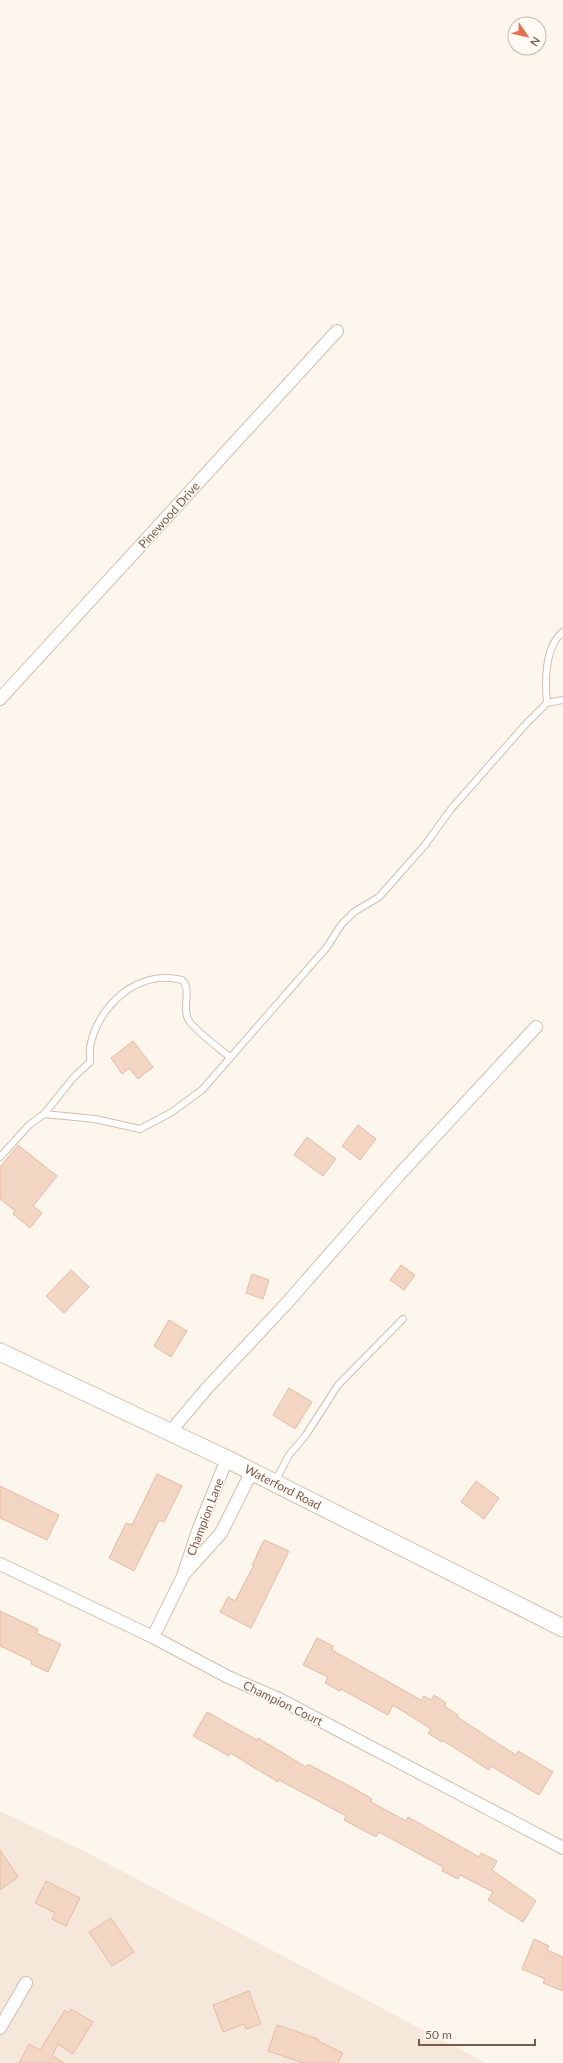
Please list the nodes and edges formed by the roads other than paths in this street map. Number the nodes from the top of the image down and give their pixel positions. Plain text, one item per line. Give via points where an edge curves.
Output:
1 (337, 331) dead end
2 (563, 632) edge
3 (0, 699) edge
4 (563, 700) edge
5 (547, 703) junction
6 (536, 1027) dead end
7 (230, 1057) junction
8 (44, 1114) junction
9 (0, 1157) edge
10 (403, 1319) dead end
11 (0, 1352) edge
12 (170, 1432) junction
13 (227, 1459) junction
14 (252, 1471) junction
15 (275, 1483) junction
16 (0, 1564) edge
17 (183, 1576) junction
18 (563, 1628) edge
19 (153, 1637) junction
20 (563, 1848) edge
21 (26, 1983) dead end
22 (0, 2028) edge

1 - 3 street, Pinewood Drive
2 - 5 lane via 552,645 546,688
4 - 5 lane
5 - 7 lane via 524,725 456,803 425,845 379,897 354,912 340,925 318,957
6 - 12 street via 398,1176 286,1304 208,1386
7 - 8 lane via 202,1090 172,1112 140,1129 95,1119
7 - 8 lane via 188,1020 185,1007 187,988 182,980 159,978 142,982 121,995 107,1008 98,1021 89,1048 90,1062 74,1077
8 - 9 lane via 28,1125
10 - 15 lane via 338,1385 289,1455
11 - 12 main road, Waterford Road
12 - 13 main road, Waterford Road
13 - 14 main road, Waterford Road
13 - 17 street, Champion Lane
14 - 15 main road, Waterford Road
14 - 17 street, Champion Lane via 222,1533
15 - 18 main road, Waterford Road
16 - 19 street, Champion Court
17 - 19 street, Champion Lane
19 - 20 street, Champion Court via 228,1677 286,1702
21 - 22 street

